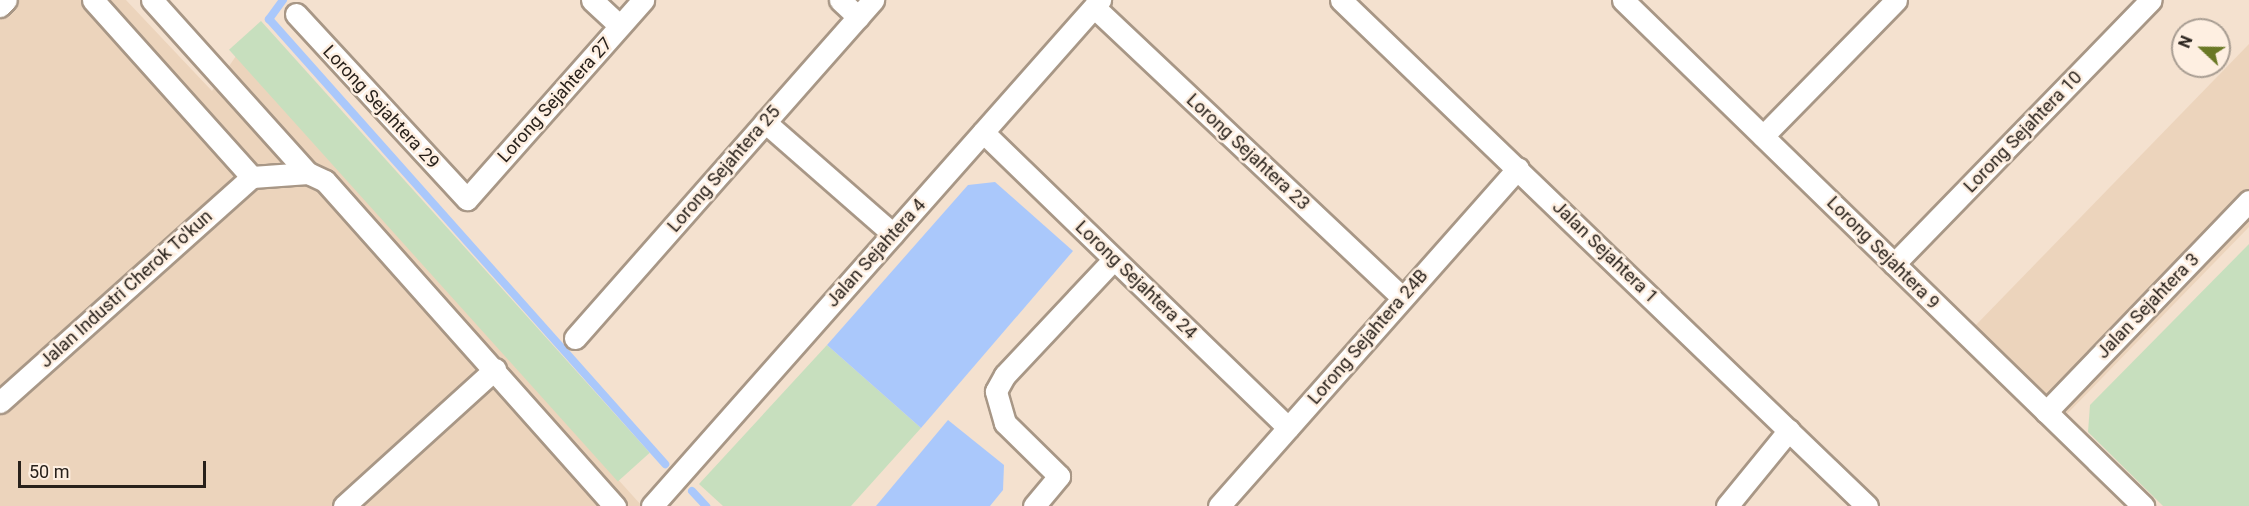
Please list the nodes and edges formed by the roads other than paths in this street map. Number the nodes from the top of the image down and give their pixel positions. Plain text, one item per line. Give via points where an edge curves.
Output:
1 (6, 0) edge
2 (93, 0) edge
3 (152, 0) edge
4 (592, 0) edge
5 (643, 0) edge
6 (840, 0) edge
7 (873, 0) edge
8 (1341, 0) edge
9 (1896, 0) edge
10 (2151, 0) edge
11 (1097, 3) edge
12 (1633, 3) edge
13 (0, 6) edge
14 (296, 14) dead end
15 (858, 17) junction
16 (620, 26) junction
17 (765, 122) junction
18 (983, 132) junction
19 (1763, 136) junction
20 (1518, 168) junction
21 (308, 173) junction
22 (252, 177) junction
23 (467, 199) joint
24 (2249, 201) edge
25 (893, 234) junction
26 (1114, 259) junction
27 (1894, 264) junction
28 (1403, 298) junction
29 (575, 338) dead end
30 (495, 369) junction
31 (0, 402) edge
32 (2046, 412) junction
33 (1288, 428) junction
34 (1789, 430) junction
35 (344, 506) edge
36 (615, 506) edge
37 (652, 506) edge
38 (1034, 506) edge
39 (1219, 506) edge
40 (1727, 506) edge
41 (1867, 506) edge
42 (2143, 506) edge

1 - 13 street
2 - 22 street
3 - 21 street
4 - 16 street
5 - 16 street, Lorong Sejahtera 27
6 - 15 street
7 - 15 street, Lorong Sejahtera 25
8 - 20 street, Jalan Sejahtera 1
9 - 19 street
10 - 27 street, Lorong Sejahtera 10
11 - 18 street, Jalan Sejahtera 4
11 - 28 street, Lorong Sejahtera 23
12 - 19 street, Lorong Sejahtera 9
14 - 23 street, Lorong Sejahtera 29
15 - 17 street, Lorong Sejahtera 25
16 - 23 street, Lorong Sejahtera 27
17 - 25 street
17 - 29 street, Lorong Sejahtera 25
18 - 25 street, Jalan Sejahtera 4
18 - 26 street, Lorong Sejahtera 24
19 - 27 street, Lorong Sejahtera 9
20 - 28 street, Lorong Sejahtera 24B
20 - 34 street, Jalan Sejahtera 1
21 - 22 street
21 - 30 street via 324,181
22 - 31 street, Jalan Industri Cherok To'kun
24 - 32 street, Jalan Sejahtera 3
25 - 37 street, Jalan Sejahtera 4
26 - 33 street, Lorong Sejahtera 24
26 - 38 street via 1005,375 996,391 1005,423 1059,476
27 - 32 street, Lorong Sejahtera 9
28 - 33 street, Lorong Sejahtera 24B
30 - 35 street
30 - 36 street
32 - 42 street, Lorong Sejahtera 9
33 - 39 street, Lorong Sejahtera 24B
34 - 40 street
34 - 41 street, Jalan Sejahtera 1

